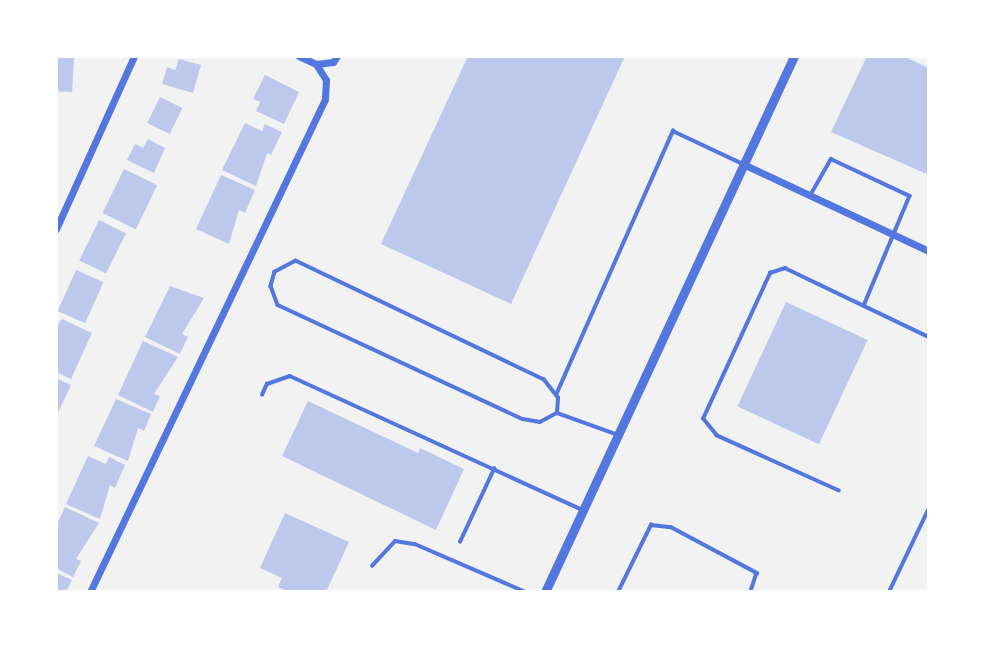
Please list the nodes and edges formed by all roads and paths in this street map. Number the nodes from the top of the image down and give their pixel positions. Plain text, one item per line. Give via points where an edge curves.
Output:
1 (134, 56) edge
2 (299, 56) edge
3 (337, 56) edge
4 (794, 56) edge
5 (316, 64) junction
6 (743, 164) junction
7 (810, 196) junction
8 (56, 229) edge
9 (897, 236) junction
10 (929, 251) edge
11 (864, 306) junction
12 (929, 337) edge
13 (556, 395) junction
14 (262, 396) dead end
15 (557, 413) junction
16 (618, 435) junction
17 (494, 469) junction
18 (839, 491) dead end
19 (929, 508) edge
20 (583, 510) junction
21 (460, 542) dead end
22 (372, 566) dead end
23 (90, 592) edge
24 (526, 592) edge
25 (545, 592) edge
26 (618, 592) edge
27 (751, 592) edge
28 (889, 592) edge

1 - 8 street
2 - 5 street
3 - 5 street via 333,62
4 - 6 street
5 - 23 street via 326,80 325,99
6 - 7 street
6 - 13 lane via 673,131
6 - 16 street
7 - 9 street
7 - 9 lane via 831,159 907,190 909,203
9 - 10 street
9 - 11 lane
11 - 12 lane
11 - 18 lane via 785,268 770,273 704,411 708,429 717,436
13 - 15 lane
13 - 15 lane via 544,380 296,261 275,272 271,286 278,305 523,419 540,422
14 - 17 lane via 267,384 290,376
15 - 16 lane
16 - 20 street
17 - 20 lane
17 - 21 lane
19 - 28 lane
20 - 25 street
22 - 24 lane via 395,541 415,544
26 - 27 lane via 651,525 671,527 757,573

